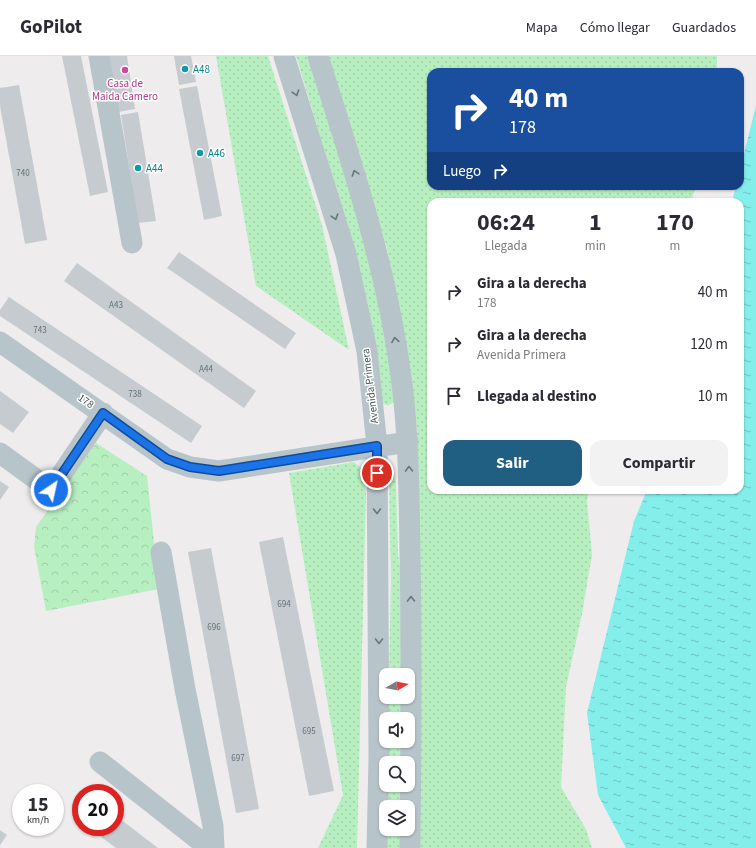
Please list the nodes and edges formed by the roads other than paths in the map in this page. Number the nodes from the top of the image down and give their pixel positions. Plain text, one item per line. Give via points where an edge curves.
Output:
1 (99, 56) edge
2 (284, 56) edge
3 (318, 56) edge
4 (132, 243) dead end
5 (0, 342) edge
6 (103, 413) junction
7 (408, 442) junction
8 (377, 446) junction
9 (0, 453) edge
10 (161, 552) dead end
11 (100, 762) dead end
12 (209, 848) edge
13 (214, 848) edge
14 (377, 848) edge
15 (410, 848) edge

1 - 4 street
2 -> 8 street, Avenida Primera via 346,254 367,351
7 -> 3 street via 402,383 387,294 362,194
5 - 6 street, 178
6 - 8 street, 178 via 167,459 190,467 219,471
6 - 9 street via 51,490
7 - 8 street, 178
15 -> 7 street via 411,618
8 -> 14 street, Avenida Primera via 380,758
10 - 13 street via 213,826
11 - 12 street

